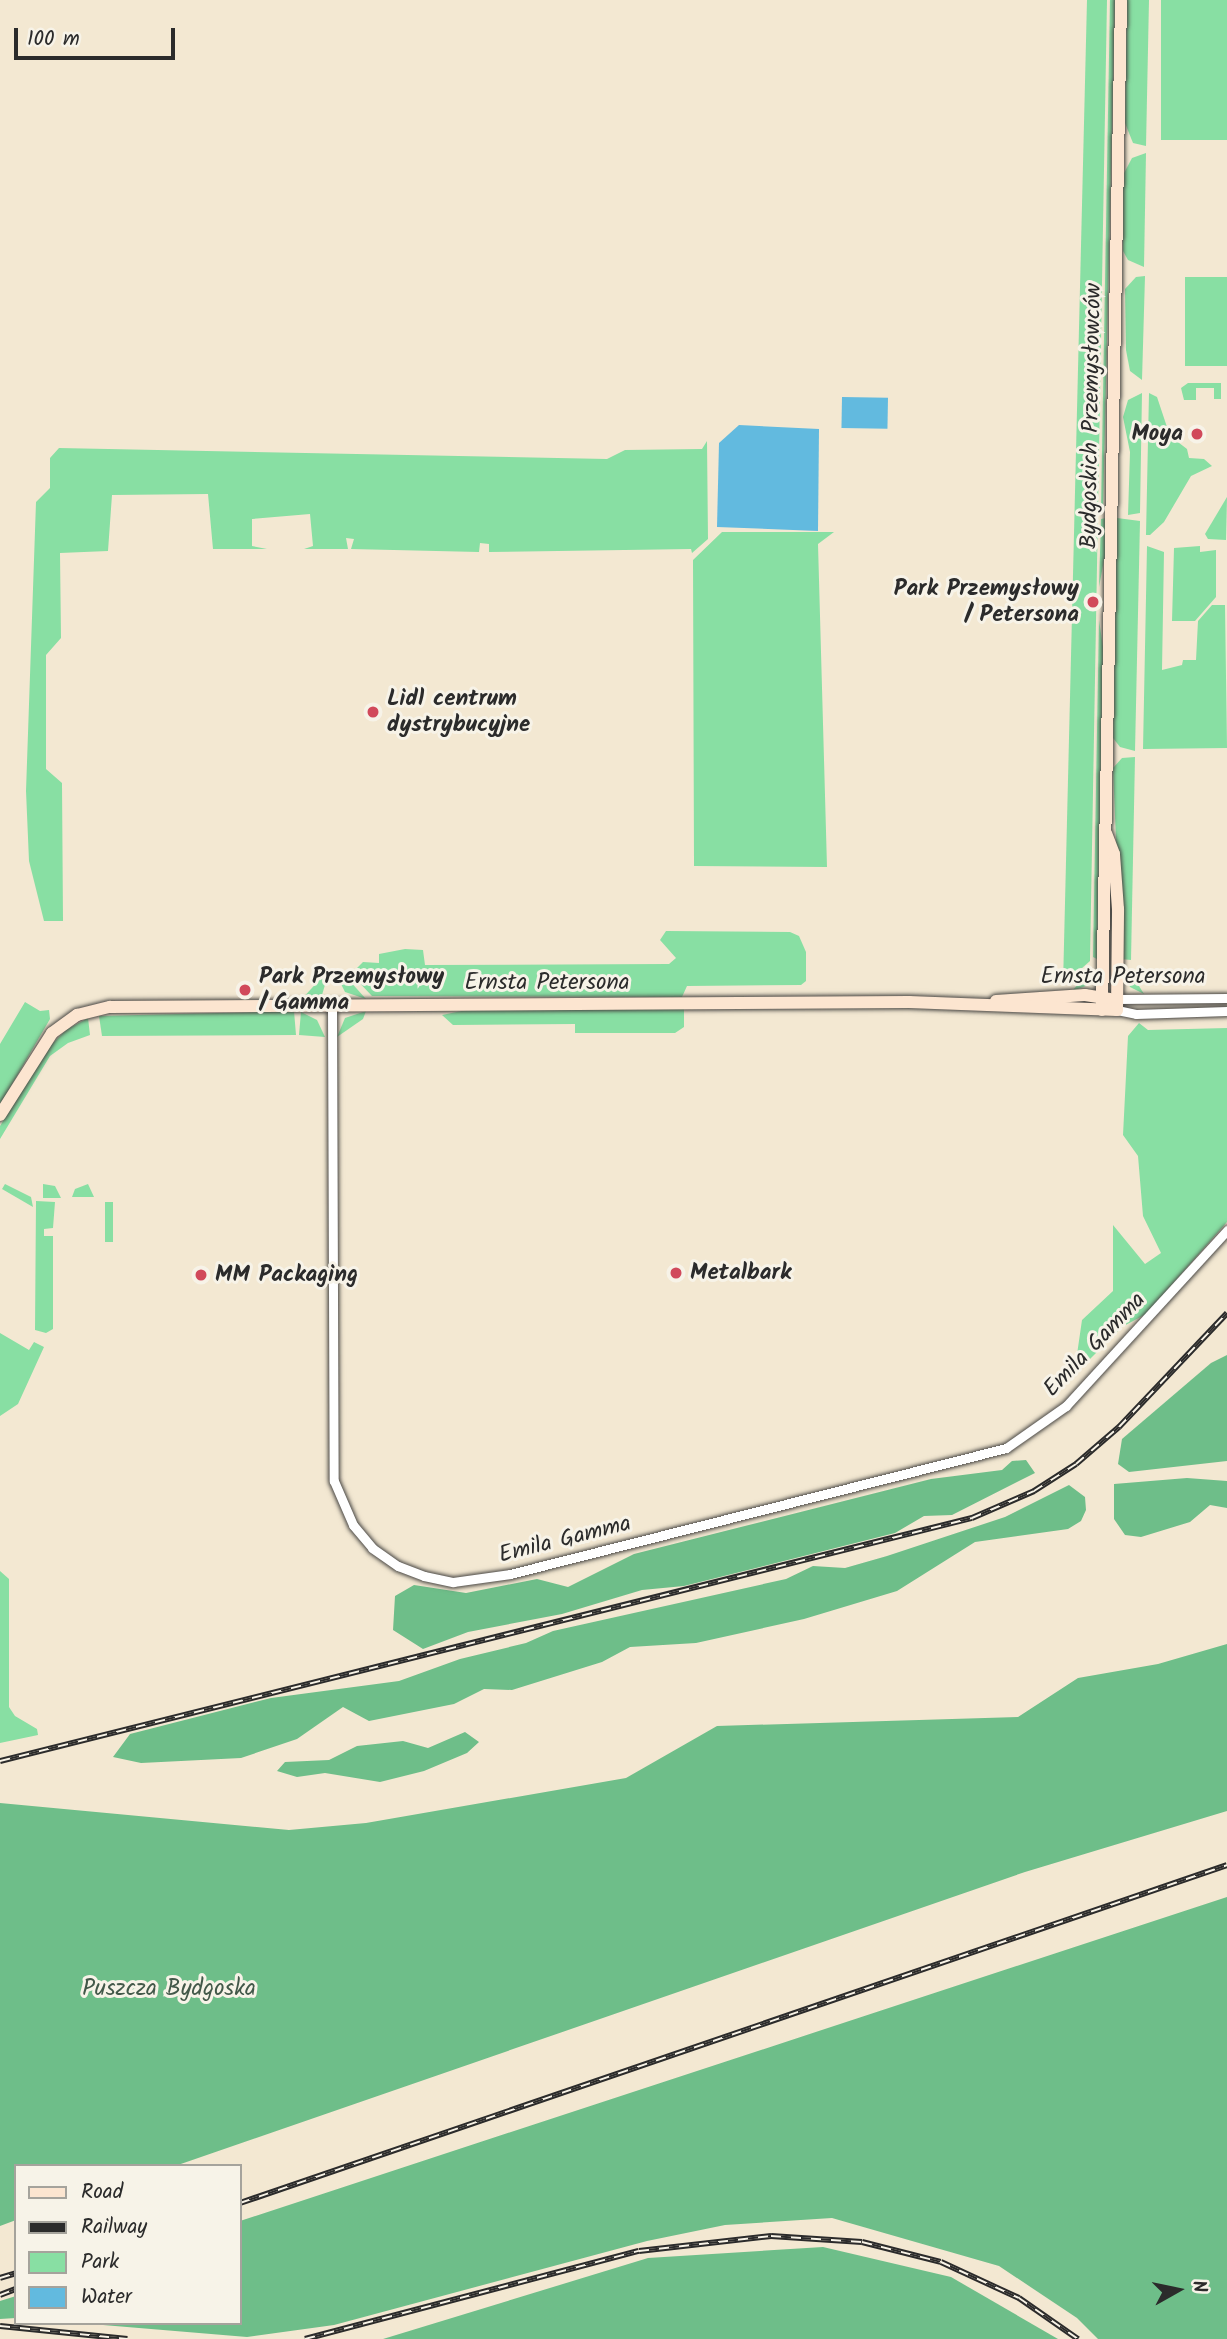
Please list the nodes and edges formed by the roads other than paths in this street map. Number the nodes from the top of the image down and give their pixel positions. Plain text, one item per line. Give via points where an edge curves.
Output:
1 (1121, 0) edge
2 (1106, 833) junction
3 (1227, 998) edge
4 (1103, 1004) junction
5 (332, 1005) junction
6 (1117, 1005) junction
7 (1227, 1011) edge
8 (0, 1115) edge
9 (1227, 1230) edge

1 - 2 street, Bydgoskich Przemysłowców
2 - 4 street, Bydgoskich Przemysłowców
2 - 6 street, Bydgoskich Przemysłowców via 1114,854
3 - 6 street, Ernsta Petersona
4 - 5 street, Ernsta Petersona
4 - 6 street, Ernsta Petersona
5 - 8 street, Ernsta Petersona via 110,1007 82,1013 45,1041
5 - 9 street, Emila Gamma via 334,1482 348,1517 372,1548 398,1566 424,1576 453,1582 510,1574 1006,1448 1066,1406
6 - 7 street, Ernsta Petersona via 1136,1014

